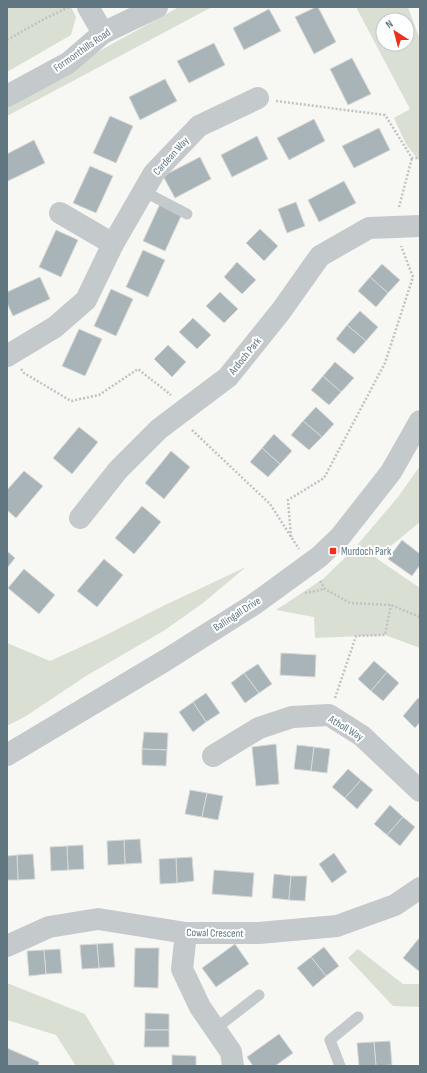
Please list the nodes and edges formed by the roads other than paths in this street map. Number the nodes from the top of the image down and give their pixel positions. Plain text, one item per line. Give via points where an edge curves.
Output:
1 (88, 7) edge
2 (157, 7) edge
3 (103, 33) junction
4 (7, 96) edge
5 (258, 98) road end
6 (144, 191) junction
7 (60, 213) dead end
8 (186, 214) dead end
9 (420, 226) edge
10 (113, 244) junction
11 (9, 355) edge
12 (420, 421) edge
13 (80, 518) dead end
14 (7, 754) edge
15 (213, 756) dead end
16 (420, 791) edge
17 (420, 888) edge
18 (186, 932) junction
19 (7, 946) edge
20 (259, 995) dead end
21 (358, 1017) dead end
22 (215, 1029) junction
23 (233, 1066) edge
24 (340, 1066) edge

1 - 3 street
2 - 3 street, Formonthills Road
3 - 4 street, Formonthills Road via 68,63
5 - 6 street, Cardean Way via 199,126 154,173
6 - 8 lane
6 - 10 street, Cardean Way
7 - 10 street
9 - 13 street, Ardoch Park via 369,228 320,256 281,311 228,377 159,429 118,470
10 - 11 street, Cardean Way via 86,300 55,327
12 - 14 street, Ballingall Drive via 391,472 340,537 319,557 314,572 253,604
15 - 16 street, Atholl Way via 260,728 292,717 329,715 362,736
17 - 18 street, Cowal Crescent via 395,905 337,926 259,934
18 - 19 street, Cowal Crescent via 98,919 49,927
18 - 22 street via 182,969 200,1007
20 - 22 lane
21 - 24 lane via 330,1040
22 - 23 street via 231,1052

